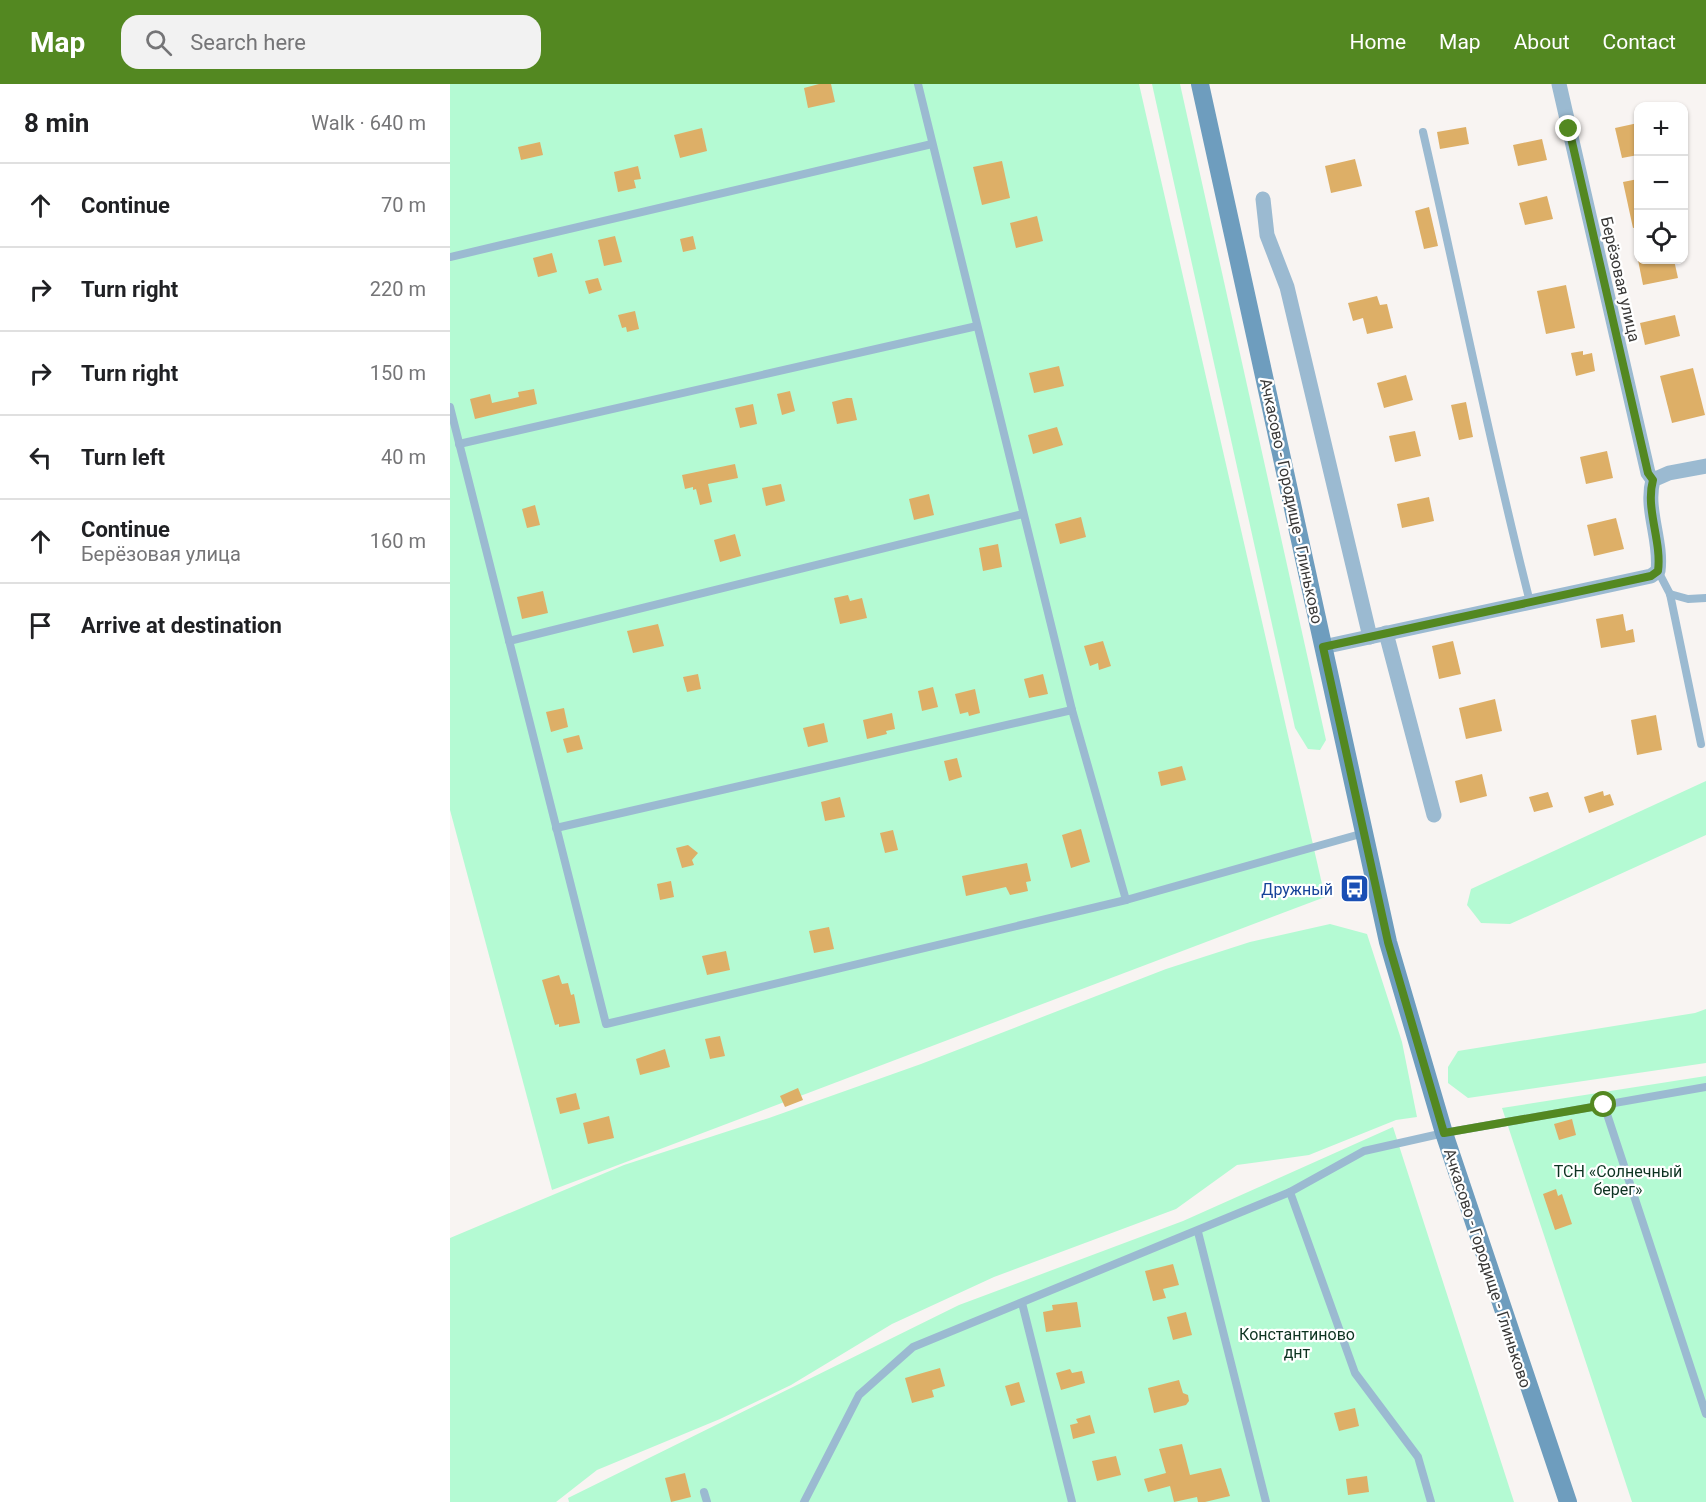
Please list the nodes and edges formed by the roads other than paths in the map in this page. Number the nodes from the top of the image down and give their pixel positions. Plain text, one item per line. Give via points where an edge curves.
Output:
1 (918, 84) edge
2 (1200, 84) edge
3 (1559, 84) edge
4 (1423, 132) dead end
5 (932, 144) junction
6 (1263, 199) dead end
7 (450, 257) edge
8 (977, 327) junction
9 (450, 407) edge
10 (459, 444) junction
11 (1706, 466) edge
12 (1653, 480) junction
13 (1023, 514) junction
14 (1658, 571) junction
15 (1670, 594) junction
16 (1706, 598) edge
17 (1530, 602) junction
18 (1386, 633) junction
19 (1370, 637) junction
20 (509, 641) junction
21 (1323, 647) junction
22 (1072, 710) junction
23 (1701, 744) dead end
24 (1434, 815) dead end
25 (556, 828) junction
26 (1364, 833) junction
27 (1126, 900) junction
28 (1706, 1087) edge
29 (1604, 1105) junction
30 (1444, 1133) junction
31 (1290, 1192) junction
32 (1198, 1232) junction
33 (1022, 1303) junction
34 (1706, 1414) edge
35 (704, 1492) dead end
36 (707, 1502) edge
37 (804, 1502) edge
38 (1072, 1502) edge
39 (1266, 1502) edge
40 (1431, 1502) edge
41 (1568, 1502) edge

1 - 5 lane
2 - 21 street, Ачкасово - Городище - Глиньково
3 - 12 street, Берёзовая улица via 1616,339 1648,473
4 - 17 lane via 1491,445
5 - 7 lane
5 - 8 lane
6 - 19 street via 1268,235 1287,287
8 - 10 lane
8 - 13 lane
9 - 10 lane
10 - 20 lane
11 - 12 street
12 - 14 street via 1650,493 1660,554
13 - 20 lane
13 - 22 lane
14 - 15 lane
14 - 17 street via 1651,576
15 - 16 lane
15 - 23 lane
17 - 18 street
18 - 19 street
18 - 24 street
19 - 21 street
20 - 25 lane
21 - 26 street, Ачкасово - Городище - Глиньково
22 - 25 lane
22 - 27 lane
25 - 27 lane via 606,1024
26 - 27 lane
26 - 30 street, Ачкасово - Городище - Глиньково via 1388,942
28 - 29 lane
29 - 30 lane
29 - 34 lane
30 - 31 lane via 1364,1151
30 - 41 street, Ачкасово - Городище - Глиньково
31 - 32 lane
31 - 40 lane via 1355,1373 1418,1456
32 - 33 lane
32 - 39 lane
33 - 37 lane via 913,1347 859,1395
33 - 38 lane
35 - 36 lane

